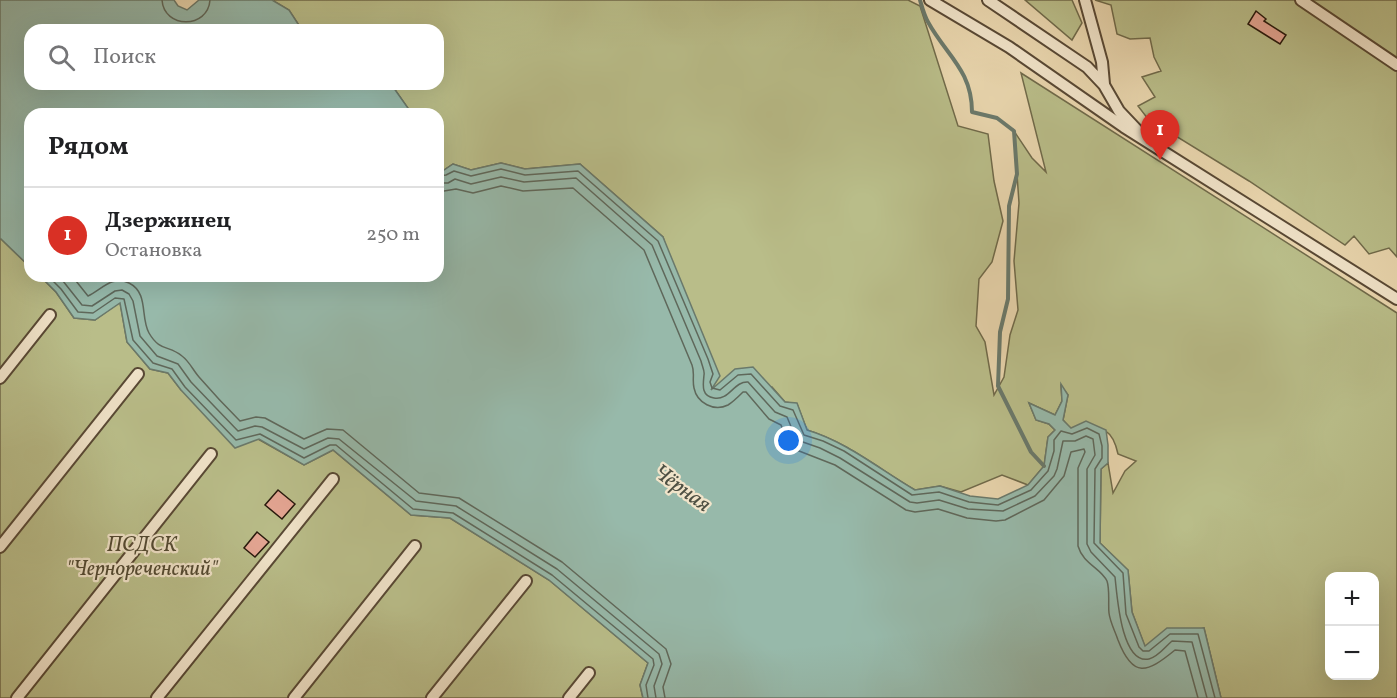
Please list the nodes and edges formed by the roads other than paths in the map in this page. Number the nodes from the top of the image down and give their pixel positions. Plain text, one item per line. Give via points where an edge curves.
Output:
1 (930, 0) edge
2 (988, 0) edge
3 (1085, 0) edge
4 (1301, 0) edge
5 (1397, 65) edge
6 (1104, 85) junction
7 (1150, 142) junction
8 (1397, 299) edge
9 (50, 315) dead end
10 (138, 374) dead end
11 (0, 378) edge
12 (211, 454) dead end
13 (333, 479) dead end
14 (415, 546) dead end
15 (0, 547) edge
16 (526, 581) dead end
17 (589, 673) dead end
18 (16, 698) edge
19 (158, 698) edge
20 (294, 698) edge
21 (432, 698) edge
22 (569, 698) edge

1 - 7 street via 1009,47
2 - 6 street via 1087,67
3 - 6 street via 1102,62
4 - 5 street
6 - 7 street via 1119,111
7 - 8 street
9 - 11 street
10 - 15 street
12 - 18 street
13 - 19 street
14 - 20 street
16 - 21 street
17 - 22 street

